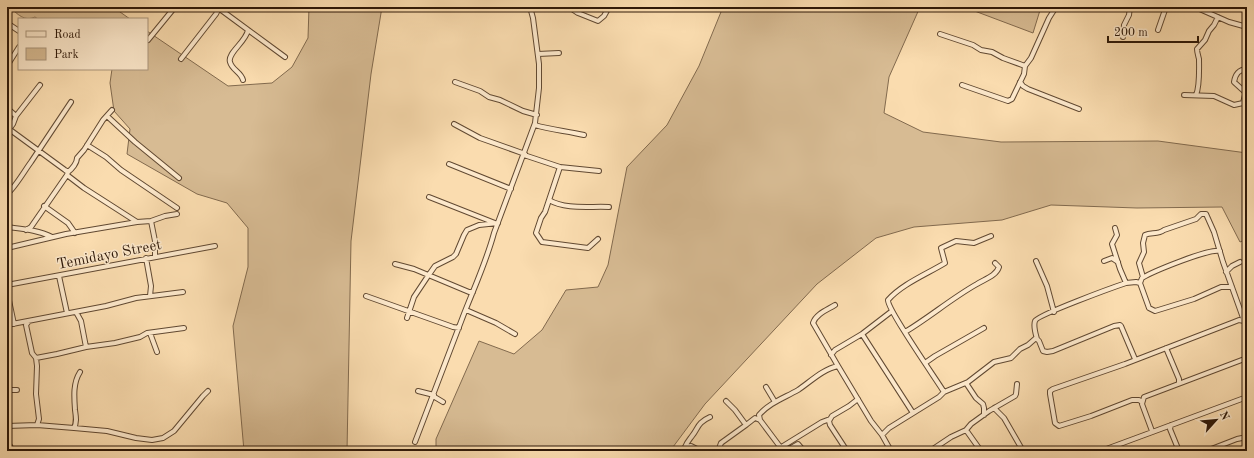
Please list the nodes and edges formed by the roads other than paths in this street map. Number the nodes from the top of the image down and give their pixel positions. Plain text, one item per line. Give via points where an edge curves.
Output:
1 (175, 7) edge
2 (531, 7) edge
3 (569, 7) edge
4 (609, 7) edge
5 (1056, 7) edge
6 (1130, 7) edge
7 (1166, 7) edge
8 (1194, 7) edge
9 (218, 8) edge
10 (1202, 8) edge
11 (1218, 17) junction
12 (7, 23) edge
13 (1247, 27) edge
14 (18, 30) edge
15 (248, 30) junction
16 (1158, 30) dead end
17 (940, 34) dead end
18 (1123, 37) dead end
19 (148, 40) dead end
20 (18, 49) edge
21 (559, 53) dead end
22 (538, 54) junction
23 (285, 56) dead end
24 (181, 59) dead end
25 (7, 66) edge
26 (1025, 66) junction
27 (1247, 69) edge
28 (244, 80) dead end
29 (454, 82) dead end
30 (1020, 82) junction
31 (40, 85) dead end
32 (962, 85) dead end
33 (1247, 87) edge
34 (1245, 92) junction
35 (1184, 95) dead end
36 (1196, 95) junction
37 (71, 102) dead end
38 (1245, 104) edge
39 (7, 108) edge
40 (1080, 109) dead end
41 (112, 110) dead end
42 (537, 115) junction
43 (16, 116) junction
44 (106, 116) junction
45 (454, 124) dead end
46 (535, 125) junction
47 (8, 130) edge
48 (584, 135) dead end
49 (87, 145) junction
50 (38, 150) junction
51 (524, 155) junction
52 (449, 164) dead end
53 (560, 167) junction
54 (599, 171) dead end
55 (68, 174) junction
56 (179, 178) dead end
57 (511, 189) junction
58 (7, 194) edge
59 (429, 197) dead end
60 (549, 200) junction
61 (44, 206) junction
62 (609, 207) dead end
63 (177, 208) dead end
64 (177, 214) dead end
65 (137, 222) junction
66 (151, 222) junction
67 (496, 223) junction
68 (7, 227) edge
69 (1115, 228) dead end
70 (26, 230) junction
71 (75, 233) junction
72 (991, 236) dead end
73 (52, 237) junction
74 (598, 239) dead end
75 (1106, 240) dead end
76 (1112, 244) junction
77 (215, 246) dead end
78 (7, 248) edge
79 (1220, 251) junction
80 (155, 256) junction
81 (146, 258) junction
82 (1036, 261) dead end
83 (1104, 261) dead end
84 (1118, 262) junction
85 (1240, 262) dead end
86 (995, 263) dead end
87 (395, 264) dead end
88 (1226, 272) junction
89 (59, 276) junction
90 (428, 276) junction
91 (1143, 277) junction
92 (1126, 283) junction
93 (1140, 283) junction
94 (7, 285) edge
95 (1232, 287) junction
96 (7, 291) edge
97 (183, 292) dead end
98 (471, 293) junction
99 (150, 296) junction
100 (366, 296) dead end
101 (835, 305) dead end
102 (466, 310) junction
103 (410, 311) junction
104 (892, 311) junction
105 (76, 312) junction
106 (1054, 312) junction
107 (67, 313) junction
108 (407, 318) dead end
109 (29, 321) junction
110 (1244, 321) junction
111 (20, 322) junction
112 (14, 324) junction
113 (7, 325) edge
114 (26, 325) junction
115 (184, 328) dead end
116 (458, 328) junction
117 (984, 328) dead end
118 (1247, 329) edge
119 (905, 332) junction
120 (150, 333) junction
121 (515, 334) dead end
122 (862, 334) junction
123 (1036, 338) junction
124 (86, 347) junction
125 (1166, 348) junction
126 (157, 352) dead end
127 (831, 355) junction
128 (36, 358) junction
129 (1247, 358) edge
130 (1135, 359) junction
131 (925, 363) junction
132 (838, 366) junction
133 (80, 372) dead end
134 (966, 382) junction
135 (1179, 383) junction
136 (1017, 384) dead end
137 (766, 387) dead end
138 (7, 390) edge
139 (17, 390) dead end
140 (208, 391) dead end
141 (418, 391) dead end
142 (944, 392) junction
143 (434, 396) junction
144 (1247, 397) edge
145 (858, 399) junction
146 (726, 401) dead end
147 (443, 402) dead end
148 (775, 402) junction
149 (1142, 402) junction
150 (994, 408) junction
151 (913, 413) junction
152 (984, 415) junction
153 (710, 417) dead end
154 (758, 418) junction
155 (830, 419) junction
156 (37, 425) junction
157 (746, 425) junction
158 (7, 426) edge
159 (1170, 427) junction
160 (74, 428) junction
161 (966, 430) junction
162 (1152, 431) junction
163 (882, 435) junction
164 (1246, 437) edge
165 (687, 440) junction
166 (7, 441) edge
167 (415, 442) dead end
168 (691, 446) junction
169 (781, 448) junction
170 (1247, 448) edge
171 (684, 449) edge
172 (934, 450) edge
173 (13, 451) edge
174 (701, 451) edge
175 (718, 451) edge
176 (775, 451) edge
177 (786, 451) edge
178 (804, 451) edge
179 (847, 451) edge
180 (891, 451) edge
181 (981, 451) edge
182 (1023, 451) edge
183 (1101, 451) edge
184 (1179, 451) edge
185 (1206, 451) edge

1 - 19 street
2 - 22 street
3 - 4 street via 598,21
5 - 26 street
6 - 18 street
7 - 16 street
8 - 10 street
9 - 15 street
9 - 24 street
10 - 11 street
11 - 13 street
11 - 36 street via 1197,49 1199,71
12 - 14 street
15 - 23 street
15 - 28 street via 241,44 230,55 229,61
17 - 26 street
20 - 25 street
21 - 22 street
22 - 42 street
26 - 30 street
27 - 34 street via 1239,71 1234,82
29 - 42 street
30 - 32 street via 1012,99 1008,101
30 - 40 street via 1028,89
31 - 43 street
33 - 34 street
34 - 38 street
35 - 36 street
36 - 38 street via 1219,97 1234,105
37 - 50 street
39 - 43 street
41 - 44 street
42 - 46 street
43 - 47 street
44 - 49 street
44 - 56 street
45 - 51 street via 480,138
46 - 48 street
46 - 51 street
47 - 50 street
49 - 55 street
49 - 63 street
50 - 55 street
50 - 58 street
51 - 53 street
51 - 57 street
52 - 57 street
53 - 54 street
53 - 60 street
55 - 61 street
55 - 65 street via 84,188
57 - 67 street
59 - 67 street
60 - 62 street via 565,206
60 - 74 street via 536,233 542,242 588,248
61 - 70 street via 31,227
61 - 71 street via 68,222
64 - 66 street
65 - 66 street
65 - 71 street
66 - 80 street
67 - 90 street via 479,225 467,230 456,254 435,266
67 - 98 street via 489,252
68 - 70 street
69 - 76 street via 1117,235
70 - 73 street
71 - 73 street
72 - 104 street via 974,243 956,241 941,248 945,263 908,283 890,298 888,303
73 - 78 street
75 - 76 street
76 - 84 street
77 - 80 street, Temidayo Street
79 - 88 street
79 - 91 street via 1196,256
79 - 91 street via 1207,216 1201,214 1196,219 1160,233 1145,235 1144,252 1139,263
80 - 81 street, Temidayo Street
81 - 89 street, Temidayo Street
81 - 99 street via 151,286
82 - 106 street via 1047,286
83 - 84 street via 1112,258
84 - 92 street
85 - 88 street
86 - 119 street via 999,268 994,275
87 - 90 street
88 - 95 street
89 - 94 street, Temidayo Street
89 - 107 street
90 - 98 street
90 - 103 street via 414,297
91 - 93 street
92 - 93 street
92 - 106 street via 1069,303
93 - 95 street via 1149,308 1155,311 1194,299 1221,287
95 - 110 street
96 - 112 street
97 - 99 street
98 - 102 street
99 - 105 street
100 - 103 street
101 - 127 street via 815,318 813,323
102 - 116 street
102 - 121 street
103 - 108 street
103 - 116 street
104 - 119 street
104 - 122 street
105 - 107 street
105 - 124 street via 81,320
106 - 123 street via 1035,320
107 - 109 street
109 - 111 street
109 - 114 street
110 - 118 street
110 - 125 street via 1239,320
111 - 112 street
111 - 114 street
112 - 113 street
114 - 128 street via 32,353
115 - 120 street
116 - 143 street
117 - 131 street
119 - 131 street
120 - 124 street via 115,343
120 - 126 street
122 - 127 street
122 - 151 street
123 - 130 street via 1043,351 1050,352 1120,325
123 - 134 street via 1011,358 994,362
124 - 128 street
125 - 130 street
125 - 135 street
127 - 132 street
128 - 156 street via 39,413
129 - 135 street
130 - 149 street via 1053,389 1050,391 1050,399 1055,423 1059,426 1132,400
131 - 142 street
132 - 145 street
132 - 148 street via 826,370 798,390
133 - 160 street via 75,382 77,421
134 - 142 street
134 - 152 street via 983,404
135 - 149 street via 1147,395
136 - 150 street via 1016,395
137 - 148 street
138 - 139 street
140 - 160 street via 174,431 162,438 152,440 107,431
141 - 143 street
142 - 151 street
143 - 147 street
143 - 167 street
144 - 159 street
145 - 155 street
145 - 163 street
146 - 157 street
148 - 154 street
149 - 162 street
150 - 152 street
150 - 182 street via 1004,418
151 - 163 street
152 - 161 street
153 - 165 street via 702,421
154 - 157 street
154 - 169 street
155 - 169 street
155 - 179 street via 830,425
156 - 158 street
156 - 160 street
157 - 175 street via 720,443
159 - 162 street
159 - 184 street
161 - 172 street via 951,437
161 - 181 street
162 - 183 street
163 - 180 street
164 - 170 street
164 - 185 street
165 - 168 street
165 - 171 street
166 - 173 street
168 - 171 street
168 - 174 street
169 - 176 street
177 - 178 street via 798,444

